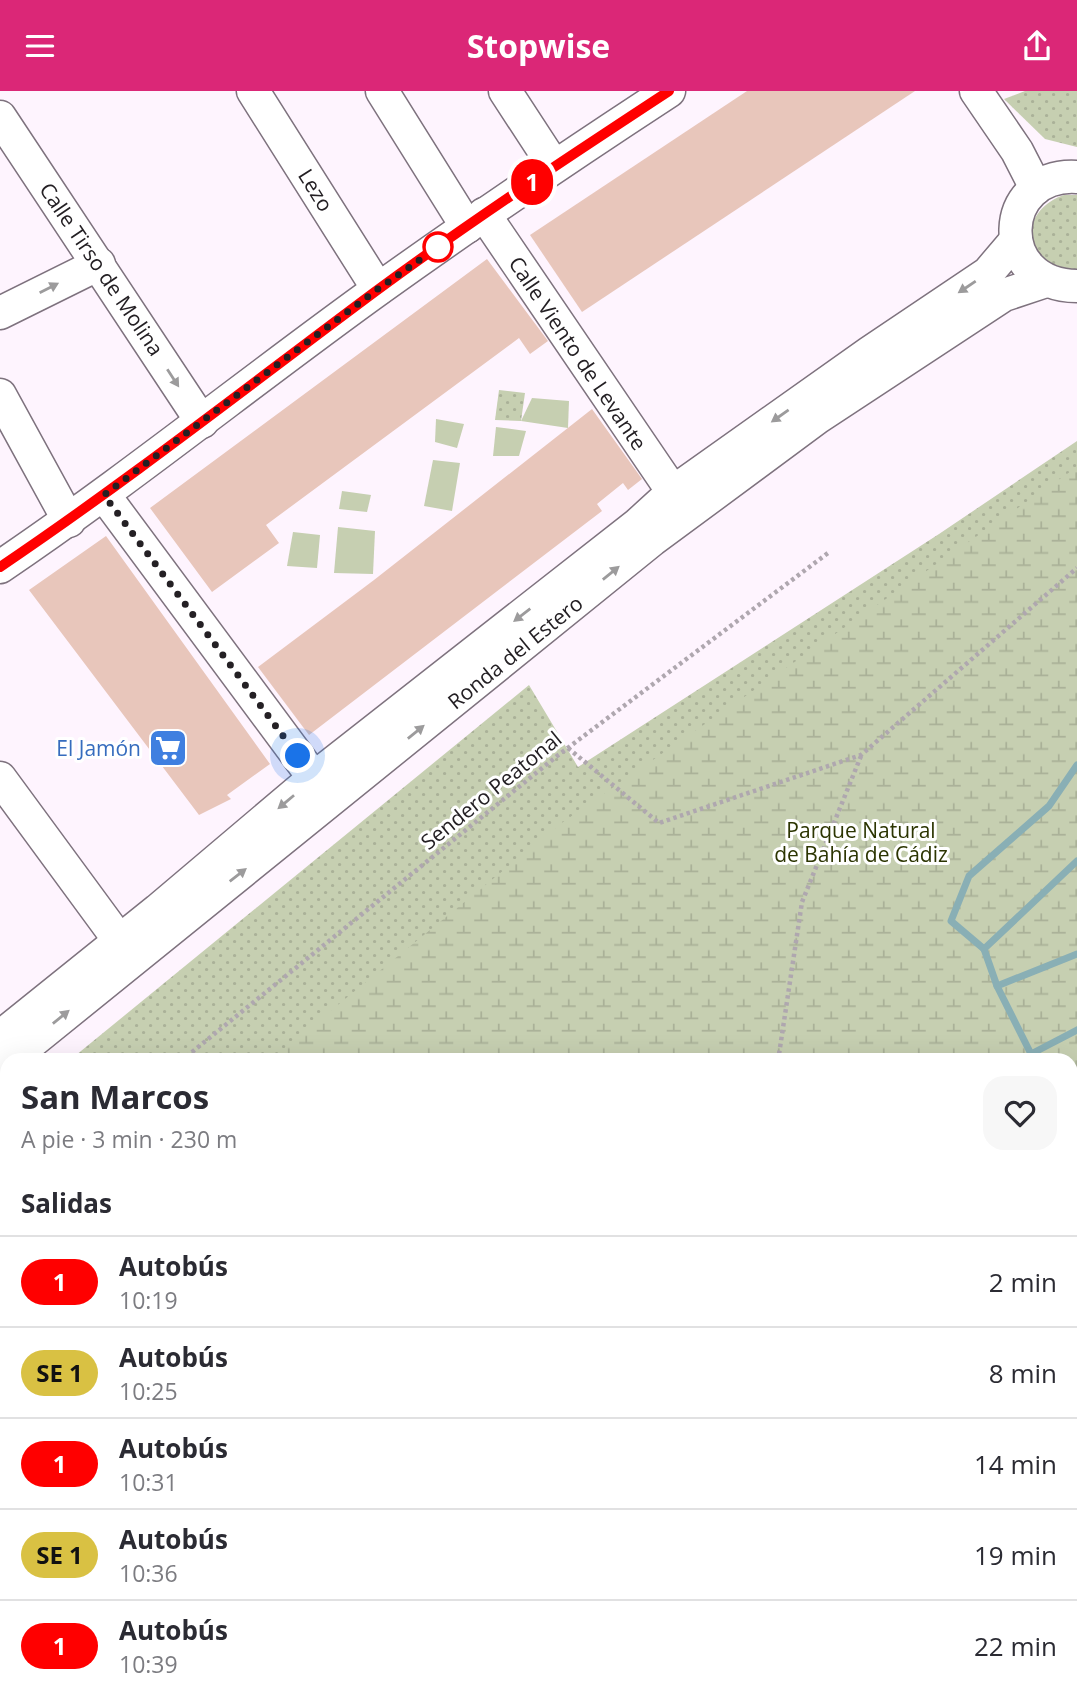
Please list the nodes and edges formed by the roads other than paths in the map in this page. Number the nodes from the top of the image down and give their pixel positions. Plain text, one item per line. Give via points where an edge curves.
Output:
1 (253, 91) edge
2 (382, 91) edge
3 (505, 91) edge
4 (669, 91) edge
5 (976, 91) edge
6 (0, 117) edge
7 (554, 166) junction
8 (1077, 177) edge
9 (1036, 187) junction
10 (475, 220) junction
11 (1016, 240) junction
12 (99, 264) junction
13 (1046, 281) junction
14 (1077, 286) edge
15 (378, 289) junction
16 (0, 313) edge
17 (0, 395) edge
18 (202, 422) junction
19 (673, 492) junction
20 (104, 495) junction
21 (69, 520) junction
22 (0, 567) edge
23 (0, 778) edge
24 (314, 778) junction
25 (119, 940) junction
26 (0, 1037) edge
27 (18, 1053) edge

1 - 15 street, Lezo
2 - 10 street, Calle Viento de Levante
3 - 7 street
4 - 7 street
5 - 9 street
6 - 12 street, Calle Tirso de Molina
7 - 10 street
8 - 9 street via 1065,176
9 - 11 street via 1019,211
10 - 15 street
10 - 19 street, Calle Viento de Levante
11 - 13 street via 1021,257
11 -> 19 street, Ronda del Estero via 988,273
16 -> 12 street
12 -> 18 street, Calle Tirso de Molina
13 - 14 street
27 -> 13 street, Ronda del Estero via 652,540 817,418 1004,295
15 - 18 street
17 - 21 street
18 - 20 street
19 -> 24 street, Ronda del Estero
20 - 21 street
20 - 24 street
21 - 22 street
23 - 25 street
24 -> 25 street, Ronda del Estero
25 - 26 street, Ronda del Estero

